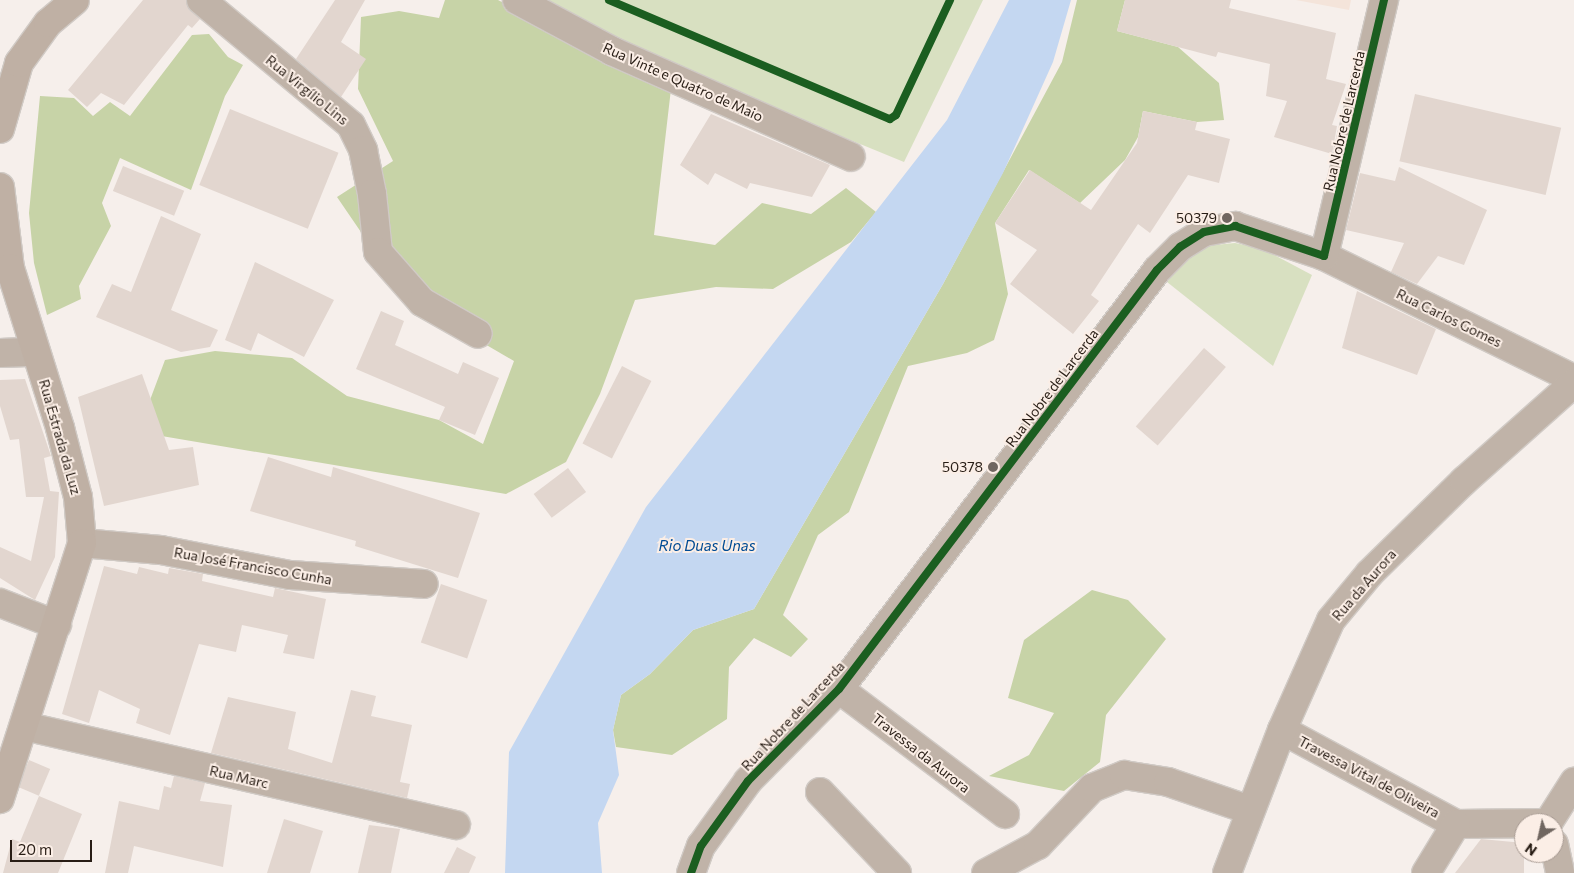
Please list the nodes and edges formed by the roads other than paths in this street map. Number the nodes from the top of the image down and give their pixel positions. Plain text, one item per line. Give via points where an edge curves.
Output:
1 (75, 0) edge
2 (201, 0) edge
3 (518, 0) edge
4 (1384, 0) edge
5 (0, 129) edge
6 (851, 157) dead end
7 (0, 187) edge
8 (1324, 256) junction
9 (478, 334) dead end
10 (35, 352) junction
11 (0, 353) edge
12 (1574, 381) edge
13 (82, 543) junction
14 (424, 584) dead end
15 (0, 603) edge
16 (57, 625) junction
17 (839, 689) junction
18 (24, 726) junction
19 (1282, 730) junction
20 (1574, 782) edge
21 (820, 792) dead end
22 (0, 799) edge
23 (1250, 810) junction
24 (1554, 813) edge
25 (1005, 814) dead end
26 (1514, 823) edge
27 (1456, 824) junction
28 (456, 825) dead end
29 (1038, 845) junction
30 (691, 873) edge
31 (897, 873) edge
32 (986, 873) edge
33 (1030, 873) edge
34 (1227, 873) edge
35 (1426, 873) edge

1 - 5 main road via 48,23 20,62
2 - 9 street, Rua Virgílio Lins via 351,125 363,150 378,252 422,302
3 - 6 street, Rua Vinte e Quatro de Maio via 612,51
4 - 8 street, Rua Nobre de Larcerda
7 - 10 main road, Rua Estrada da Luz via 10,268
8 - 12 street, Rua Carlos Gomes
8 - 17 street, Rua Nobre de Larcerda via 1234,226 1204,232 1180,247 1157,270
10 - 11 street
10 - 13 main road, Rua Estrada da Luz via 78,497
12 - 19 street, Rua da Aurora via 1464,481 1345,602 1320,641
13 - 14 street, Rua José Francisco Cunha via 161,550 290,575
13 - 16 main road, Rua Estrada da Luz
15 - 16 street
16 - 18 main road, Rua Estrada da Luz
17 - 25 street, Travessa da Aurora
17 - 30 street, Rua Nobre de Larcerda via 748,782 701,846
18 - 22 main road, Rua Estrada da Luz
18 - 28 street, Rua Marc
19 - 23 street, Rua da Aurora
19 - 27 street, Travessa Vital de Oliveira
20 - 24 street
21 - 31 street
23 - 29 street via 1168,782 1124,775 1092,788
23 - 34 street, Rua da Aurora
26 - 27 street
27 - 35 street
29 - 32 street
29 - 33 street

